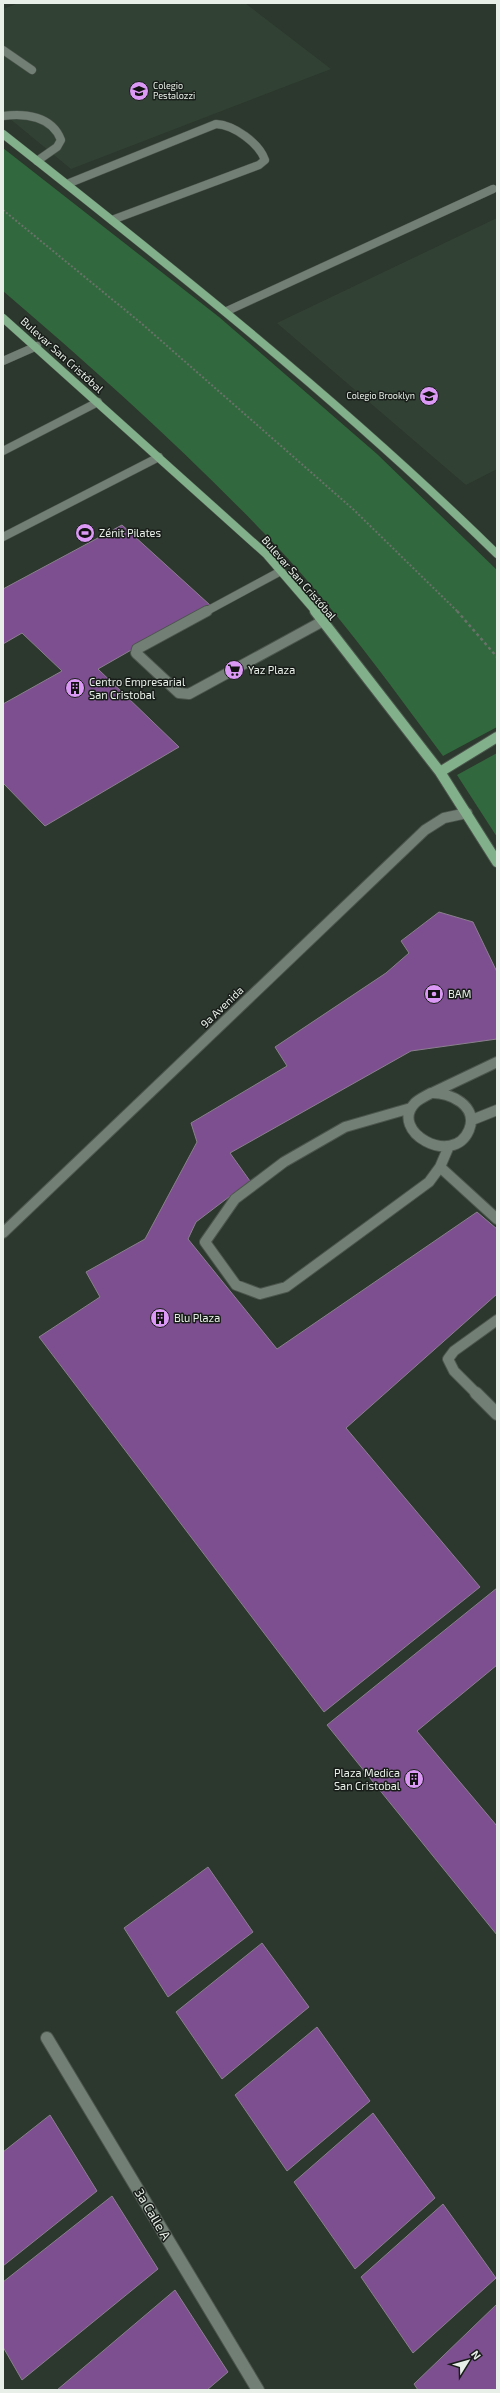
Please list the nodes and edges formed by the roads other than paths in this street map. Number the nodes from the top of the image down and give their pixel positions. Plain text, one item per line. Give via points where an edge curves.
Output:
1 (3, 50) edge
2 (32, 70) dead end
3 (3, 116) edge
4 (3, 134) edge
5 (37, 161) junction
6 (67, 184) junction
7 (493, 189) dead end
8 (112, 220) junction
9 (227, 311) junction
10 (3, 318) edge
11 (37, 346) junction
12 (3, 361) edge
13 (98, 402) junction
14 (3, 451) edge
15 (159, 457) junction
16 (3, 537) edge
17 (497, 554) edge
18 (280, 571) junction
19 (323, 621) junction
20 (497, 737) edge
21 (440, 772) junction
22 (467, 813) junction
23 (497, 862) edge
24 (497, 1062) edge
25 (431, 1093) junction
26 (411, 1108) junction
27 (497, 1110) edge
28 (472, 1120) junction
29 (449, 1146) junction
30 (440, 1167) junction
31 (497, 1219) edge
32 (3, 1232) edge
33 (497, 1320) edge
34 (497, 1414) edge
35 (47, 2038) dead end
36 (258, 2390) edge

1 - 2 street
3 - 5 street via 29,113 38,116 58,133 61,140 57,147
4 - 5 main road
5 - 6 main road
6 - 8 main road
6 - 8 street via 216,124 225,124 232,128 263,154 265,160 259,165
7 - 9 street
8 - 9 main road
9 - 17 main road via 437,493
10 - 11 main road, Bulevar San Cristóbal
11 - 12 street
11 - 13 main road, Bulevar San Cristóbal
13 - 14 street
13 - 15 main road, Bulevar San Cristóbal
15 - 16 street
15 - 18 main road, Bulevar San Cristóbal via 266,554
18 - 19 main road, Bulevar San Cristóbal
18 - 19 street via 137,649 136,653 179,693 189,694
19 - 21 main road, Bulevar San Cristóbal
20 - 21 main road
21 - 22 main road, Bulevar San Cristóbal
22 - 23 main road, Bulevar San Cristóbal
22 - 32 street, 9a Avenida via 444,818 425,830
24 - 25 street
25 - 26 street via 419,1098
25 - 28 street via 446,1093 459,1098 468,1108
26 - 29 street via 408,1119 412,1131 421,1140 434,1145
26 - 30 street via 345,1127 284,1162 235,1199 205,1242 236,1285 260,1294 286,1287 429,1182
27 - 28 street
28 - 29 street via 470,1131 461,1141
29 - 30 street
30 - 31 street
33 - 34 street via 454,1351 448,1359 454,1371
35 - 36 street, 3a Calle A

